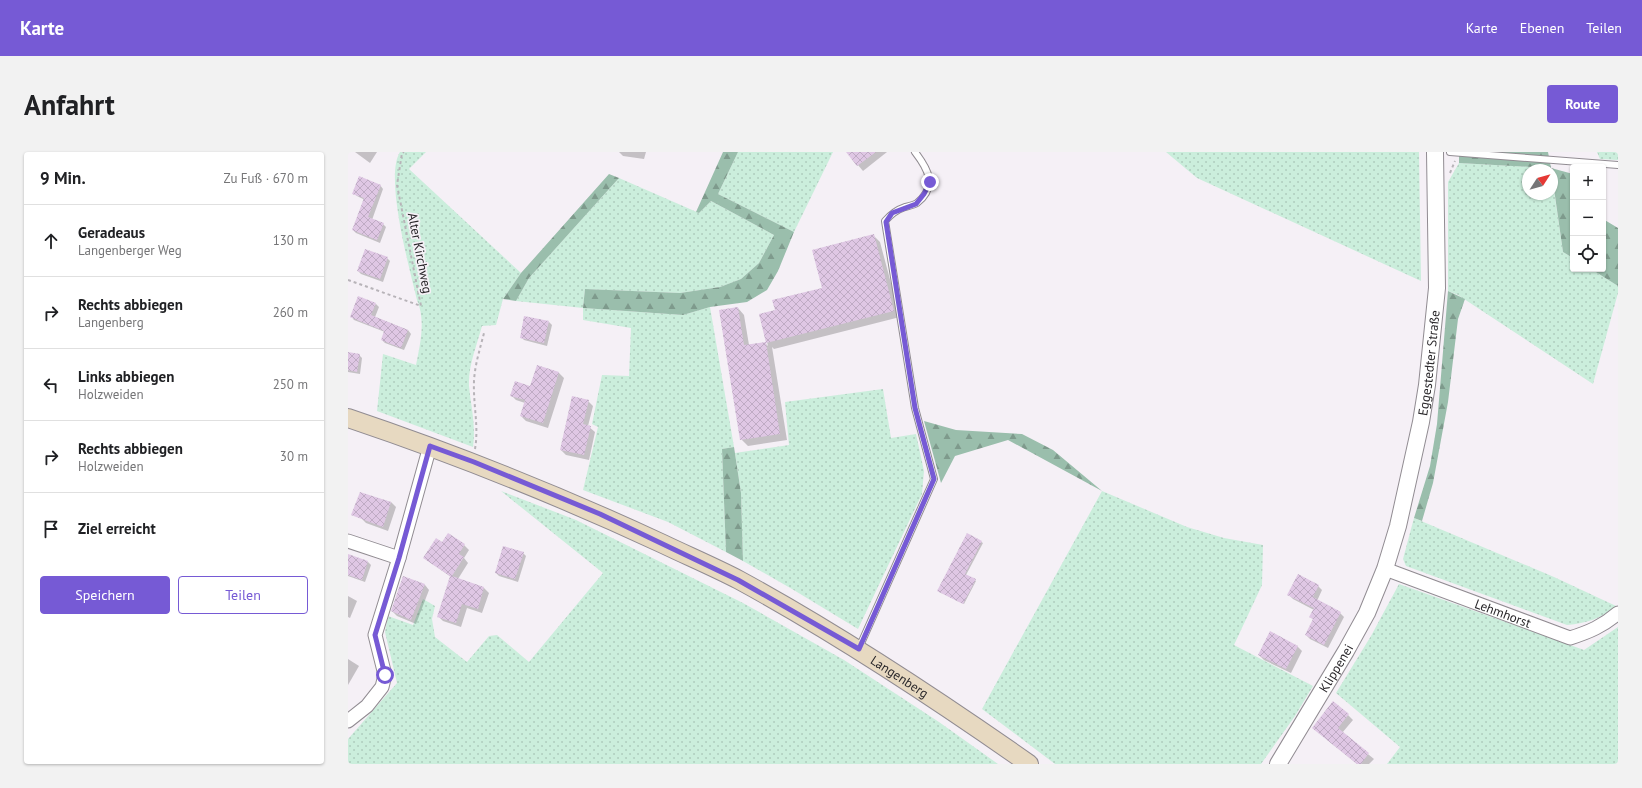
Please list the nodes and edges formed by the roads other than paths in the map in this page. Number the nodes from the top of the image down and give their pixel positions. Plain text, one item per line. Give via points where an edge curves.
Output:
1 (915, 152) edge
2 (1435, 152) edge
3 (1450, 152) edge
4 (1618, 165) edge
5 (348, 418) edge
6 (430, 446) junction
7 (348, 541) edge
8 (399, 558) junction
9 (1386, 569) junction
10 (1618, 613) edge
11 (859, 649) junction
12 (348, 720) edge
13 (1029, 764) edge
14 (1278, 764) edge

1 - 11 lane via 928,173 930,182 916,204 892,213 886,222 915,408 934,479
2 - 9 street, Eggestedter Straße via 1437,288 1427,385 1410,478
3 - 4 lane
5 - 6 main road, Langenberg
6 - 8 street
6 - 11 main road, Langenberg via 600,514 738,580
7 - 8 street
8 - 12 street via 375,635 385,675 382,687 367,706
9 - 10 street, Lehmhorst via 1570,638 1593,631
9 - 14 street, Klippenei via 1367,613 1346,651
11 - 13 main road, Langenberg

